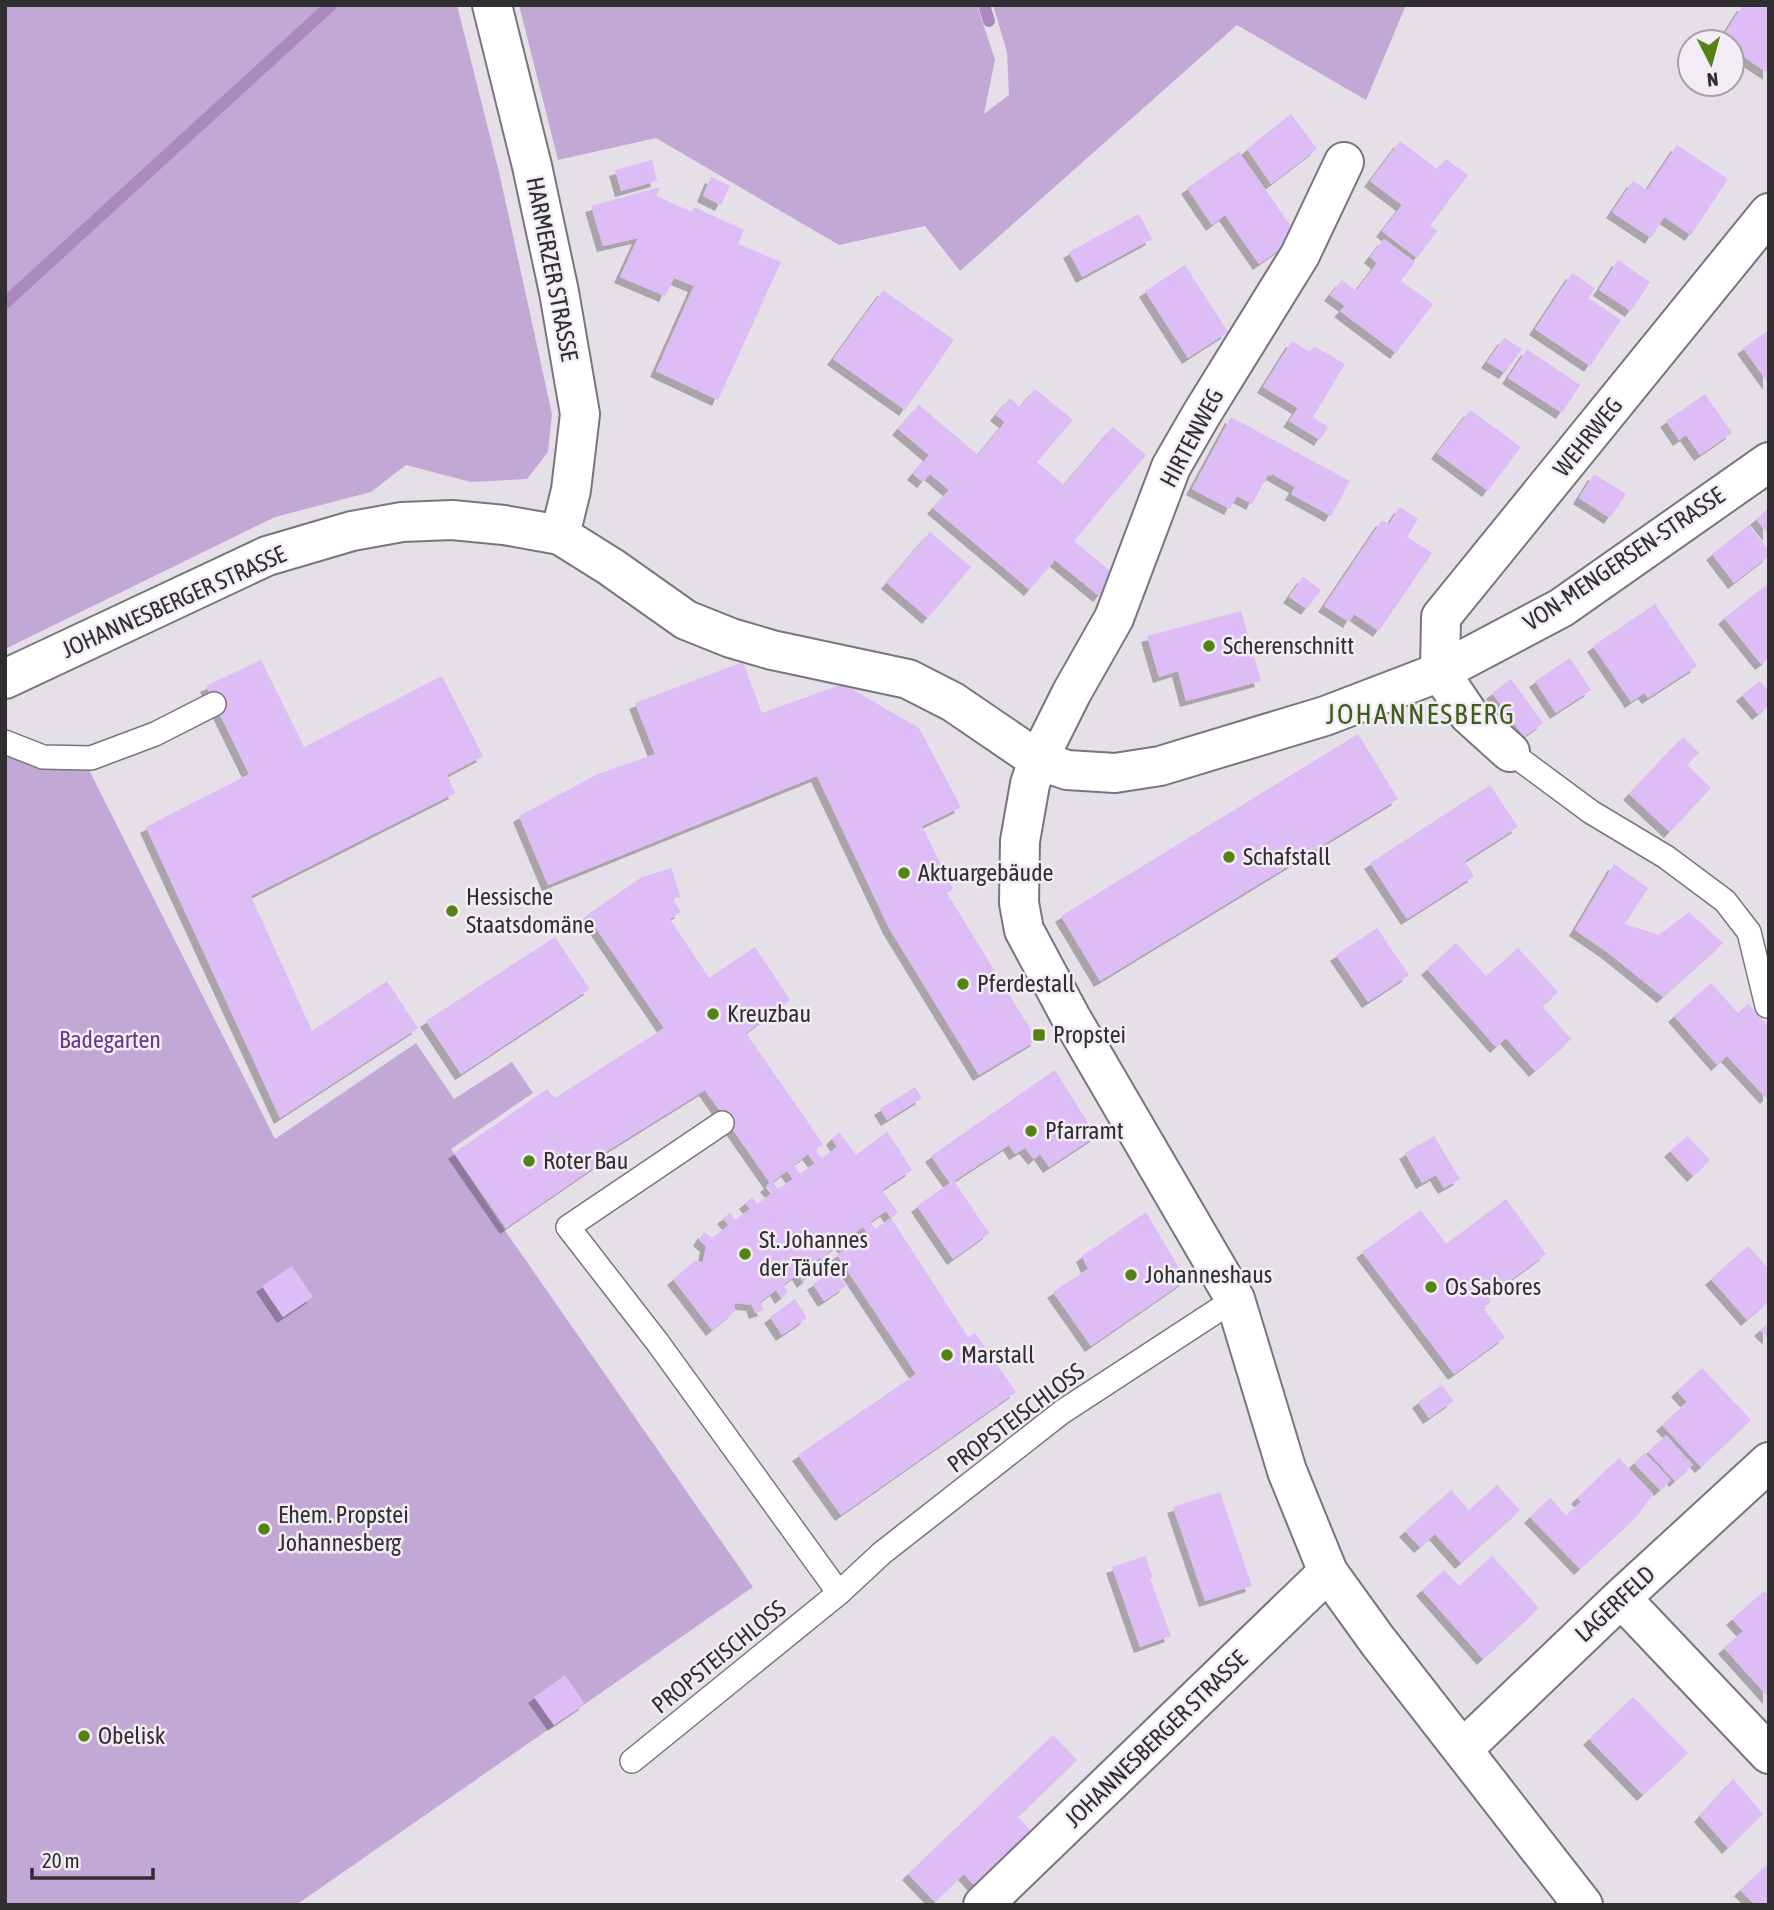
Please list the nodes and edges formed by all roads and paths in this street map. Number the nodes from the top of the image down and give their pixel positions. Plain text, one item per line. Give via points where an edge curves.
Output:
1 (492, 5) edge
2 (1344, 162) dead end
3 (1769, 213) edge
4 (1769, 462) edge
5 (560, 535) junction
6 (1440, 672) junction
7 (5, 679) edge
8 (214, 704) dead end
9 (5, 741) edge
10 (1510, 752) joint
11 (1038, 760) junction
12 (1766, 1006) dead end
13 (722, 1123) dead end
14 (1235, 1299) junction
15 (1769, 1462) edge
16 (1328, 1572) junction
17 (839, 1593) junction
18 (1621, 1598) junction
19 (1462, 1749) junction
20 (1769, 1754) edge
21 (632, 1761) dead end
22 (983, 1905) edge
23 (1583, 1905) edge

1 - 5 street, HARMERZER STRASSE via 559,292 580,414
2 - 11 street, HIRTENWEG via 1300,255 1171,467 1114,618
3 - 6 street, WEHRWEG via 1441,617
4 - 6 street, VON-MENGERSEN-STRASSE via 1561,608
5 - 7 street, JOHANNESBERGER STRASSE via 452,520 352,531 267,556
5 - 11 street, JOHANNESBERGER STRASSE via 686,620 772,650 908,679 953,702
6 - 10 street via 1469,715
6 - 11 street, VON-MENGERSEN-STRASSE via 1325,716 1160,766 1115,772 1067,769
8 - 9 lane via 155,734 91,758 43,757
10 - 12 lane via 1725,901 1749,932
11 - 14 street via 1020,841 1024,930
13 - 17 lane via 568,1227
14 - 16 street via 1287,1471
14 - 17 lane, PROPSTEISCHLOSS via 1062,1412
15 - 18 street, LAGERFELD
16 - 19 street
16 - 22 street, JOHANNESBERGER STRASSE
17 - 21 lane, PROPSTEISCHLOSS
18 - 19 street, LAGERFELD
18 - 20 street
19 - 23 street

